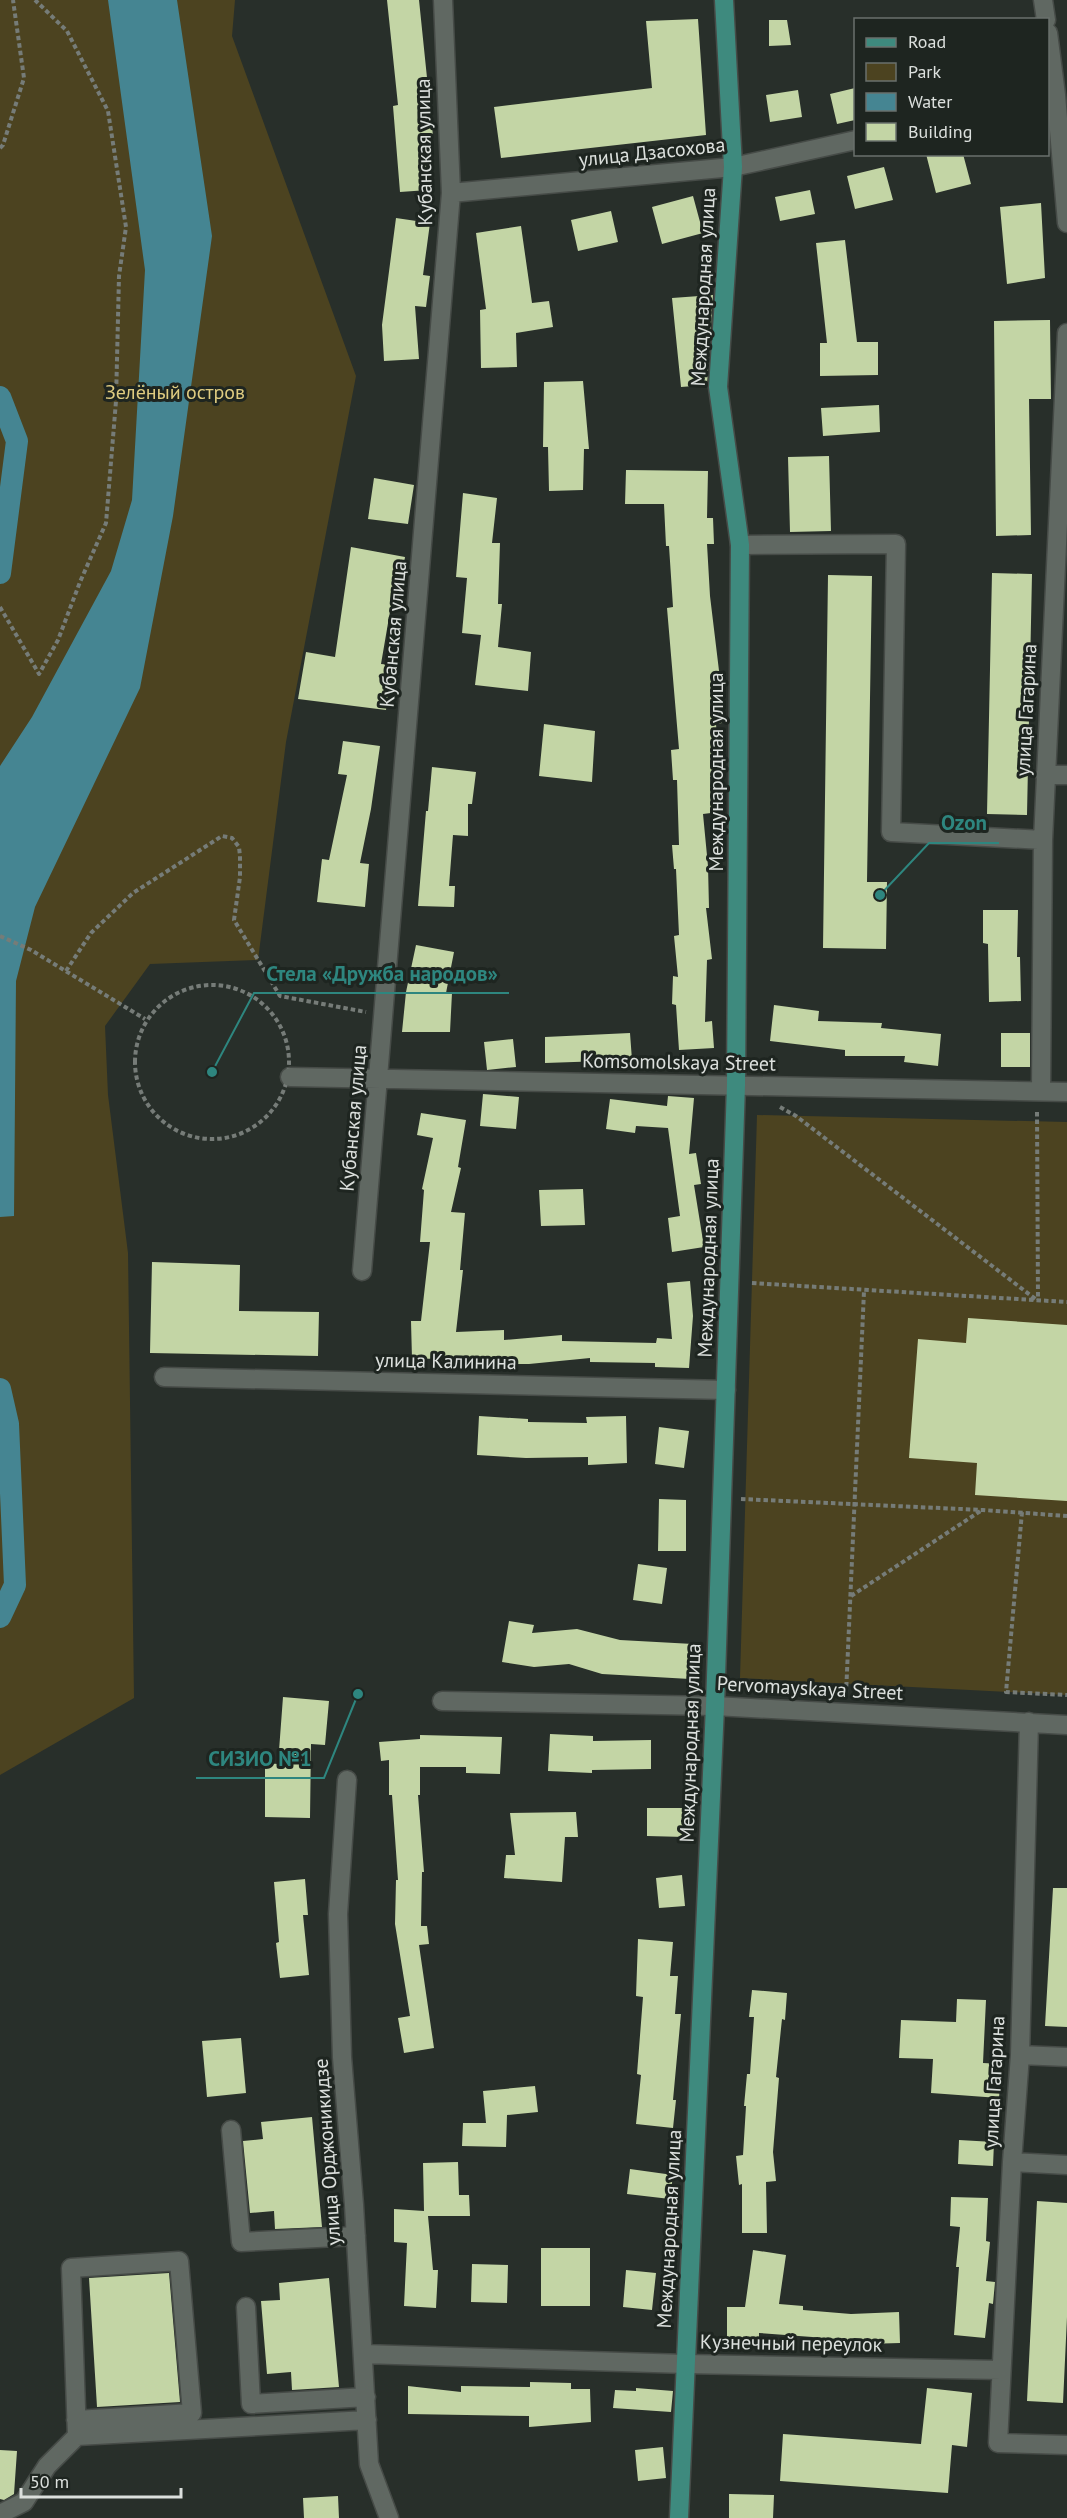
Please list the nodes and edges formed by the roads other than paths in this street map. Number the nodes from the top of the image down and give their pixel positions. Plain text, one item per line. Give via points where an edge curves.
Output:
1 (443, 0) edge
2 (724, 0) edge
3 (1043, 0) edge
4 (1046, 18) edge
5 (1049, 45) edge
6 (1057, 95) edge
7 (854, 140) edge
8 (732, 167) junction
9 (451, 193) junction
10 (1067, 223) edge
11 (1067, 333) edge
12 (740, 545) junction
13 (1067, 775) edge
14 (1045, 776) junction
15 (1042, 840) junction
16 (290, 1077) road end
17 (379, 1079) junction
18 (736, 1085) junction
19 (1041, 1090) junction
20 (1067, 1092) edge
21 (362, 1271) dead end
22 (164, 1377) dead end
23 (726, 1390) junction
24 (442, 1701) dead end
25 (715, 1706) junction
26 (1029, 1722) junction
27 (1067, 1725) edge
28 (347, 1780) dead end
29 (1020, 2055) junction
30 (1067, 2057) edge
31 (231, 2130) dead end
32 (1012, 2162) junction
33 (1067, 2165) edge
34 (356, 2236) junction
35 (246, 2307) dead end
36 (363, 2354) junction
37 (686, 2364) junction
38 (1001, 2370) junction
39 (366, 2397) junction
40 (367, 2420) junction
41 (76, 2428) junction
42 (1067, 2445) edge
43 (0, 2514) edge
44 (389, 2518) edge
45 (679, 2518) edge

1 - 9 street, Кубанская улица
2 - 8 main road, Международная улица
3 - 4 street
5 - 6 street
6 - 10 street
7 - 8 street, улица Дзасохова
8 - 9 street, улица Дзасохова
8 - 12 main road, Международная улица via 718,387
9 - 17 street, Кубанская улица
11 - 14 street, улица Гагарина
12 - 15 street via 896,544 891,832
12 - 18 main road, Международная улица
13 - 14 street
14 - 15 street, улица Гагарина
15 - 19 street, улица Гагарина
16 - 17 street, Komsomolskaya Street
17 - 18 street, Komsomolskaya Street
17 - 21 street, Кубанская улица
18 - 19 street, Komsomolskaya Street
18 - 23 main road, Международная улица
19 - 20 street, Komsomolskaya Street
22 - 23 street, улица Калинина
23 - 25 main road, Международная улица
24 - 25 street, Pervomayskaya Street
25 - 26 street, Pervomayskaya Street
25 - 37 main road, Международная улица
26 - 27 street, Pervomayskaya Street
26 - 29 street, улица Гагарина
28 - 34 street, улица Орджоникидзе via 338,1914 342,2057
29 - 30 street
29 - 32 street, улица Гагарина
31 - 34 street via 241,2242
32 - 33 street
32 - 38 street, улица Гагарина
34 - 36 street, улица Орджоникидзе
35 - 39 street via 251,2404
36 - 37 street, Кузнечный переулок
36 - 39 street, улица Орджоникидзе
37 - 38 street, Кузнечный переулок
37 - 45 main road, Международная улица
38 - 42 street, улица Гагарина via 998,2443
39 - 40 street, улица Орджоникидзе
40 - 41 street
40 - 44 street, улица Орджоникидзе via 369,2464
41 - 41 street via 71,2268 180,2261 192,2413
41 - 43 street via 24,2502

